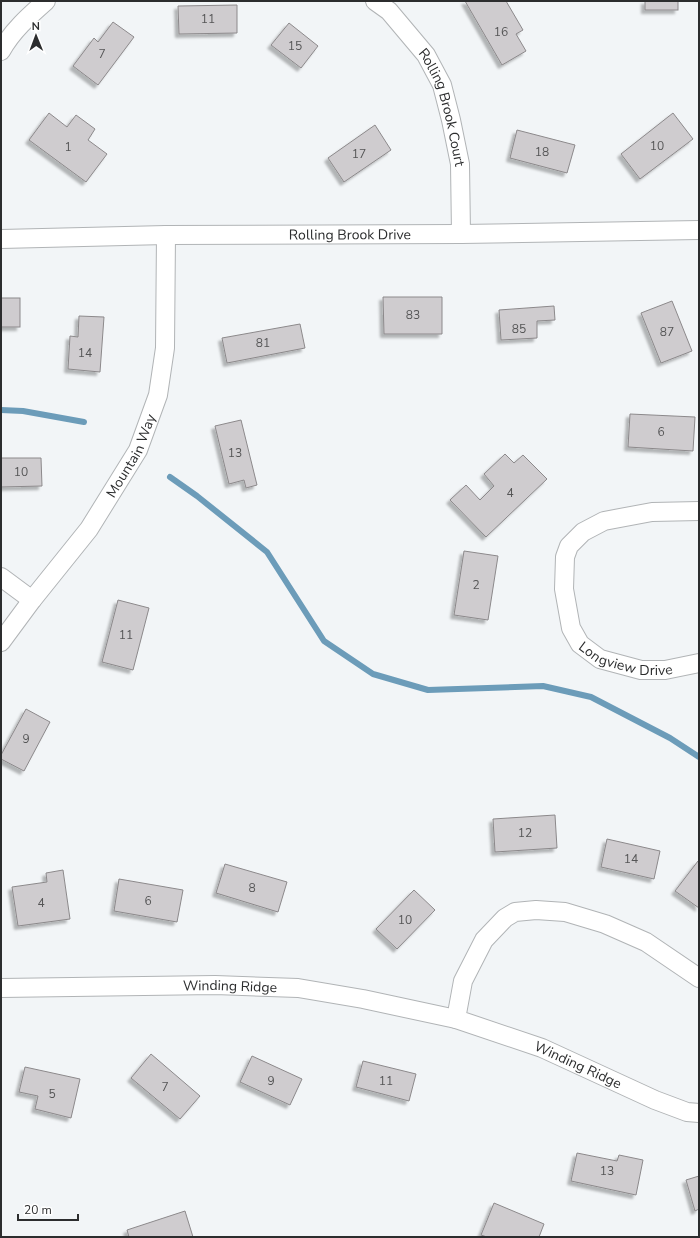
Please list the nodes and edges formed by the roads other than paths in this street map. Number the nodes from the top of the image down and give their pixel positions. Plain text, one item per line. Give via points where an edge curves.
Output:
1 (46, 1) edge
2 (375, 1) edge
3 (1, 51) edge
4 (699, 230) edge
5 (461, 234) junction
6 (166, 235) junction
7 (1, 239) edge
8 (699, 511) edge
9 (1, 577) edge
10 (32, 600) junction
11 (1, 642) edge
12 (699, 663) edge
13 (699, 978) edge
14 (1, 988) edge
15 (456, 1019) junction
16 (699, 1113) edge

1 - 3 street via 24,21
2 - 5 street, Rolling Brook Court via 389,11 426,55 442,85 460,164
4 - 5 street, Rolling Brook Drive
5 - 6 street, Rolling Brook Drive
6 - 7 street, Rolling Brook Drive
6 - 10 street, Mountain Way via 165,348 158,395 138,450 93,523
8 - 12 street, Longview Drive via 652,512 604,521 583,532 569,546 565,557 564,589 571,628 580,644 600,659 641,670 665,670
9 - 10 street
10 - 11 street, Mountain Way
13 - 15 street via 646,942 605,924 565,912 515,912 505,918 484,940 463,981
14 - 15 street, Winding Ridge via 215,985 298,988
15 - 16 street, Winding Ridge via 542,1048 655,1100 687,1112

